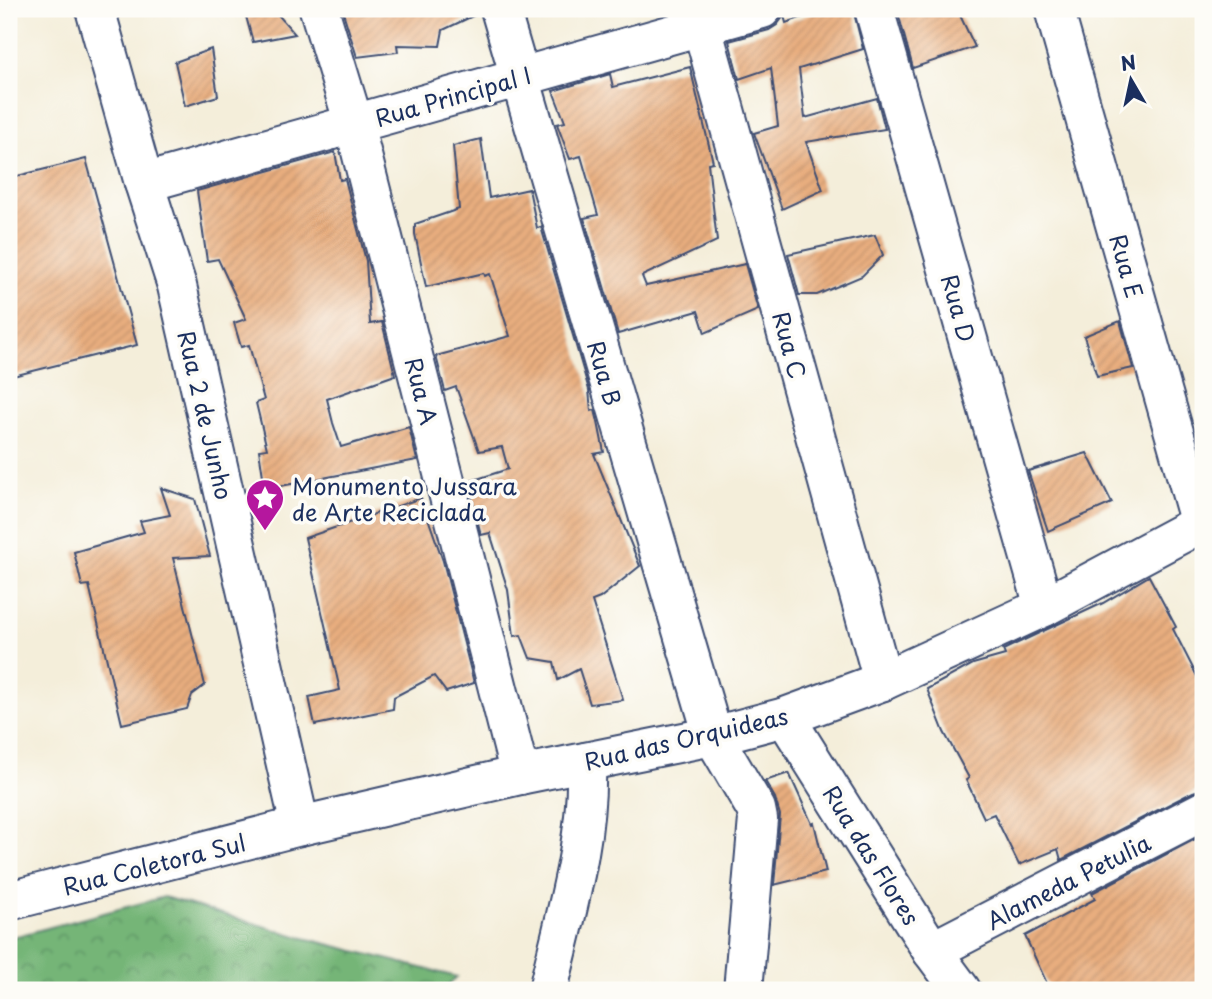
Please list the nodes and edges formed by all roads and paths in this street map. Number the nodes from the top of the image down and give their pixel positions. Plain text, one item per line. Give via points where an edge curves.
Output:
1 (95, 9) edge
2 (319, 9) edge
3 (500, 9) edge
4 (762, 9) edge
5 (874, 9) edge
6 (1054, 9) edge
7 (700, 17) edge
8 (518, 77) junction
9 (354, 124) junction
10 (144, 183) junction
11 (1202, 523) edge
12 (1044, 607) junction
13 (883, 681) junction
14 (785, 718) junction
15 (713, 736) junction
16 (586, 762) junction
17 (520, 775) junction
18 (1203, 811) edge
19 (300, 826) junction
20 (9, 901) edge
21 (932, 950) junction
22 (548, 990) edge
23 (743, 990) edge
24 (961, 990) edge

1 - 10 street, Rua 2 de Junho
2 - 9 street, Rua A
3 - 8 street, Rua B
4 - 7 street, Rua Principal I
5 - 12 street, Rua D
6 - 11 street, Rua E
7 - 8 street, Rua Principal I
7 - 13 street, Rua C
8 - 9 street, Rua Principal I
8 - 15 street, Rua B
9 - 10 street, Rua Principal I
9 - 17 street, Rua A
10 - 19 street, Rua 2 de Junho via 177,286
11 - 12 street, Rua das Orquideas
12 - 13 street, Rua das Orquideas
13 - 14 street, Rua das Orquideas
14 - 15 street, Rua das Orquideas
14 - 21 street, Rua das Flores
15 - 16 street, Rua das Orquideas
15 - 23 street, Rua B via 751,798 758,820
16 - 17 street, Rua das Orquideas
16 - 22 street via 584,824
17 - 19 street, Rua das Orquideas
18 - 21 street, Alameda Petulia
19 - 20 street, Rua Coletora Sul
21 - 24 street, Rua das Flores

